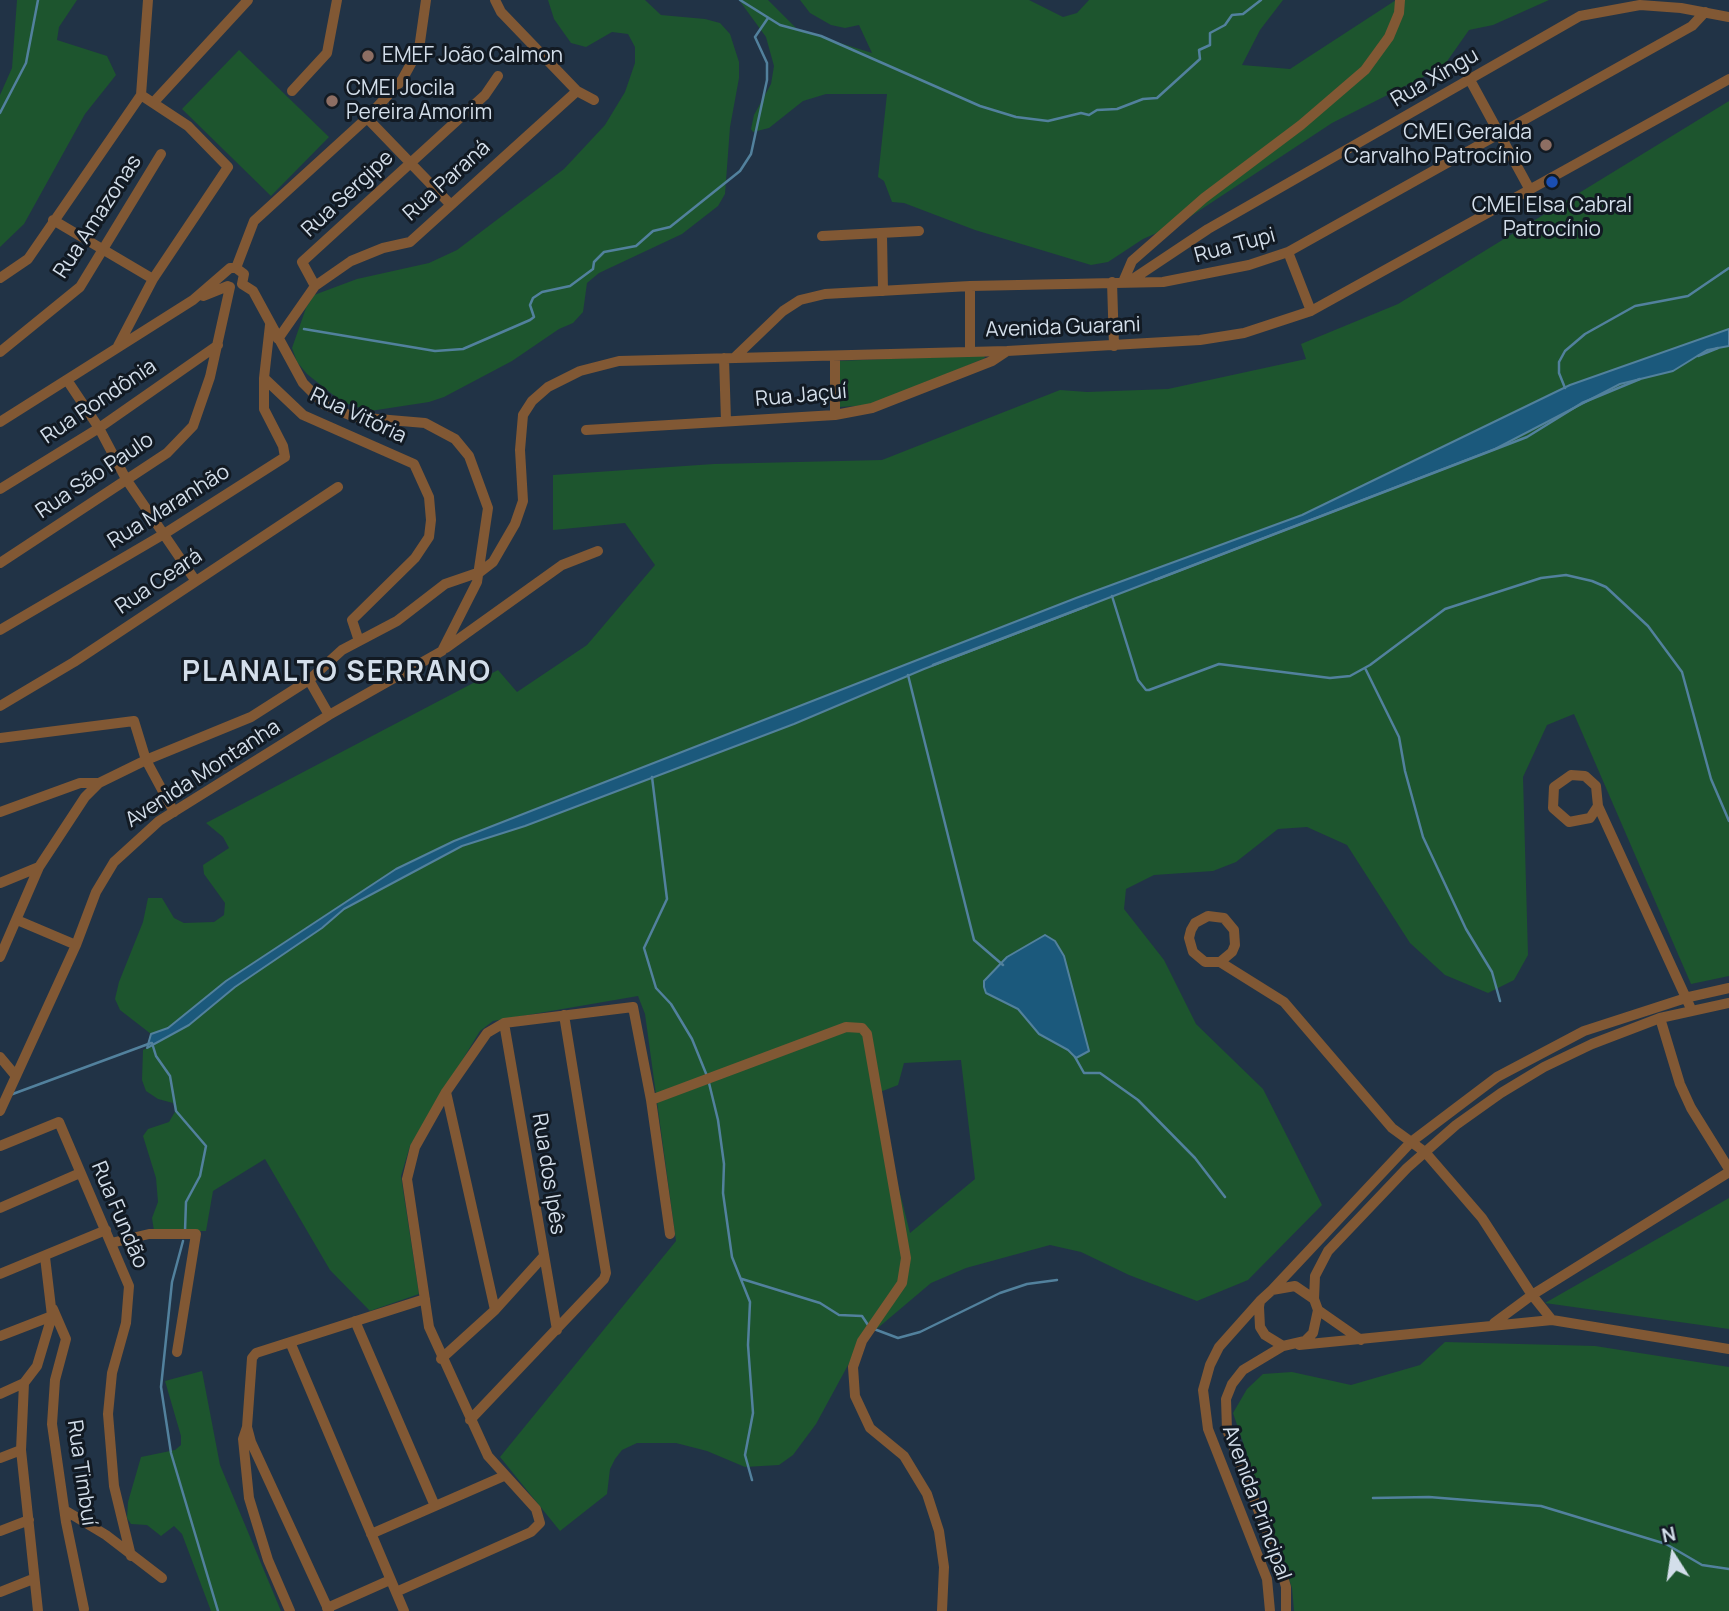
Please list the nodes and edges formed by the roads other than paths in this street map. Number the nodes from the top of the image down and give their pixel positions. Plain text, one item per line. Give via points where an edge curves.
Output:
1 (148, 0) edge
2 (248, 0) edge
3 (337, 0) edge
4 (426, 0) edge
5 (495, 0) edge
6 (1400, 0) edge
7 (1705, 12) junction
8 (1729, 17) edge
9 (498, 76) dead end
10 (1729, 79) edge
11 (1470, 80) junction
12 (292, 91) dead end
13 (577, 91) junction
14 (141, 95) junction
15 (594, 100) dead end
16 (153, 103) junction
17 (367, 118) junction
18 (1498, 134) junction
19 (162, 154) dead end
20 (408, 164) junction
21 (1530, 190) junction
22 (450, 205) junction
23 (53, 220) junction
24 (919, 232) dead end
25 (882, 235) junction
26 (822, 236) dead end
27 (102, 251) junction
28 (1288, 252) junction
29 (231, 270) junction
30 (0, 278) edge
31 (153, 279) junction
32 (1121, 282) junction
33 (242, 284) junction
34 (315, 286) junction
35 (970, 286) junction
36 (229, 287) junction
37 (883, 291) junction
38 (193, 300) junction
39 (1311, 311) junction
40 (136, 312) junction
41 (270, 325) junction
42 (148, 327) junction
43 (278, 339) junction
44 (218, 345) junction
45 (118, 346) junction
46 (1114, 346) junction
47 (970, 351) junction
48 (1007, 351) junction
49 (0, 352) edge
50 (729, 358) junction
51 (835, 358) junction
52 (264, 378) junction
53 (67, 380) junction
54 (835, 415) junction
55 (726, 421) junction
56 (0, 422) edge
57 (99, 428) junction
58 (586, 430) dead end
59 (125, 479) junction
60 (338, 487) dead end
61 (0, 489) edge
62 (164, 534) junction
63 (484, 545) junction
64 (598, 551) dead end
65 (500, 552) junction
66 (0, 563) edge
67 (480, 572) junction
68 (195, 580) junction
69 (0, 630) edge
70 (359, 641) junction
71 (442, 651) junction
72 (309, 680) junction
73 (0, 706) edge
74 (329, 715) junction
75 (0, 738) edge
76 (146, 760) junction
77 (99, 783) junction
78 (1598, 806) junction
79 (0, 812) edge
80 (174, 812) junction
81 (39, 867) junction
82 (0, 883) edge
83 (17, 920) junction
84 (76, 945) junction
85 (0, 957) edge
86 (1220, 961) junction
87 (1729, 988) edge
88 (1689, 997) junction
89 (1729, 1003) edge
90 (1692, 1011) junction
91 (564, 1015) junction
92 (1660, 1018) junction
93 (504, 1023) junction
94 (0, 1057) edge
95 (13, 1079) junction
96 (446, 1092) junction
97 (651, 1100) junction
98 (1, 1109) edge
99 (1411, 1142) junction
100 (0, 1146) edge
101 (1424, 1152) junction
102 (1729, 1170) edge
103 (80, 1173) junction
104 (0, 1208) edge
105 (106, 1230) junction
106 (670, 1234) dead end
107 (110, 1243) junction
108 (45, 1257) junction
109 (543, 1257) junction
110 (0, 1274) edge
111 (1272, 1290) junction
112 (1532, 1295) junction
113 (425, 1299) junction
114 (1314, 1299) junction
115 (1260, 1300) junction
116 (51, 1304) junction
117 (495, 1310) junction
118 (1318, 1310) junction
119 (52, 1316) junction
120 (1552, 1320) junction
121 (355, 1321) junction
122 (1493, 1324) junction
123 (556, 1330) junction
124 (0, 1336) edge
125 (1362, 1341) junction
126 (290, 1342) junction
127 (1289, 1346) junction
128 (1729, 1349) edge
129 (177, 1352) dead end
130 (442, 1359) junction
131 (24, 1382) junction
132 (0, 1394) edge
133 (470, 1420) junction
134 (247, 1427) junction
135 (21, 1450) junction
136 (0, 1458) edge
137 (504, 1476) junction
138 (435, 1506) junction
139 (66, 1511) junction
140 (29, 1520) junction
141 (0, 1531) edge
142 (371, 1534) junction
143 (131, 1556) junction
144 (162, 1578) dead end
145 (33, 1579) junction
146 (390, 1580) junction
147 (0, 1592) edge
148 (396, 1592) junction
149 (84, 1609) dead end
150 (328, 1610) edge
151 (38, 1611) edge
152 (290, 1611) edge
153 (404, 1611) edge
154 (942, 1611) edge
155 (1270, 1611) edge
156 (1286, 1611) edge

1 - 14 street
2 - 16 street
3 - 12 street via 327,52
4 - 17 street via 413,64
5 - 13 street via 501,12
6 - 32 street via 1389,37 1365,70 1204,198 1132,261
7 - 8 street
7 - 11 street, Rua Xingu via 1640,5 1580,16
7 - 18 street, Rua Tupi via 1692,26
9 - 20 street, Rua Sergipe via 485,95
10 - 21 street, Avenida Guarani
11 - 18 street
11 - 32 street, Rua Xingu
13 - 15 street
13 - 22 street, Rua Paraná
14 - 16 street
14 - 23 street
16 - 31 street via 188,126 228,167
17 - 20 street
17 - 29 street via 254,221
18 - 21 street
18 - 28 street, Rua Tupi
19 - 27 street, Rua Amazonas
20 - 22 street
20 - 34 street, Rua Sergipe via 302,261
21 - 39 street, Avenida Guarani
22 - 34 street, Rua Paraná via 410,242 351,261
23 - 27 street
23 - 30 street via 28,259
24 - 25 street
25 - 26 street
25 - 37 street
27 - 31 street
27 - 49 street, Rua Amazonas via 80,288
28 - 32 street, Rua Tupi via 1204,276
28 - 39 street
29 - 33 street via 244,274
29 - 36 street, Rua São Paulo via 224,279
29 - 38 street
31 - 40 street
32 - 35 street, Rua Tupi
32 - 46 street
33 - 36 street
33 - 41 street via 253,291
34 - 43 street, Rua Paraná
35 - 37 street, Rua Tupi
35 - 47 street
36 - 38 street
36 - 44 street, Rua São Paulo
37 - 50 street, Rua Tupi via 800,300
38 - 42 street
39 - 46 street, Avenida Guarani via 1244,333
40 - 42 street
40 - 45 street
41 - 43 street
41 - 52 street
42 - 45 street
43 - 63 street via 303,383 325,405 354,417 425,423 455,439 469,456 488,508
44 - 57 street, Rua Rondônia
44 - 59 street, Rua São Paulo via 193,426 167,453
45 - 53 street
46 - 48 street, Avenida Guarani
47 - 48 street, Avenida Guarani
47 - 51 street, Avenida Guarani
48 - 54 street, Rua Jaçuí via 872,408
50 - 51 street, Avenida Guarani
50 - 55 street
50 - 65 street, Avenida Guarani via 619,361 580,371 548,387 523,415 523,501
51 - 54 street
52 - 62 street, Rua Maranhão via 264,409 285,457
52 - 70 street, Rua Vitória via 303,415 414,464 429,497 429,537 415,558 352,620
53 - 56 street
53 - 57 street
54 - 55 street, Rua Jaçuí
55 - 58 street, Rua Jaçuí
57 - 59 street
57 - 61 street, Rua Rondônia
59 - 62 street
59 - 66 street, Rua São Paulo
60 - 68 street, Rua Ceará
62 - 68 street
62 - 69 street, Rua Maranhão
63 - 65 street
63 - 67 street
64 - 71 street, Avenida Montanha via 562,565
65 - 67 street, Avenida Guarani
67 - 70 street via 445,584 397,621
67 - 71 street
68 - 73 street, Rua Ceará
70 - 72 street
71 - 74 street, Avenida Montanha
72 - 74 street
72 - 76 street via 251,717
74 - 80 street, Avenida Montanha
75 - 76 street via 134,721
76 - 77 street
76 - 80 street
77 - 79 street via 80,782
77 - 81 street
78 - 78 street via 1596,786 1585,776 1564,777 1554,787 1553,808 1569,821 1590,818
78 - 88 street
80 - 84 street, Avenida Montanha via 135,839 114,862 96,892
81 - 82 street
81 - 83 street
83 - 84 street
83 - 85 street
84 - 95 street, Avenida Montanha
86 - 86 street via 1232,952 1234,930 1224,919 1208,916 1195,923 1189,945 1205,962
86 - 99 street via 1283,1002 1392,1128
87 - 88 street
88 - 90 street
88 - 99 street via 1547,1048 1497,1077
89 - 90 street
90 - 92 street
91 - 93 street
91 - 97 street via 633,1007
91 - 123 street via 606,1273
92 - 101 street via 1544,1067 1500,1093
92 - 102 street via 1680,1084
93 - 96 street via 487,1033
93 - 109 street, Rua dos Ipês
94 - 95 street
95 - 98 street, Avenida Montanha
96 - 113 street via 408,1166
96 - 117 street
97 - 106 street
97 - 154 street via 846,1027 862,1028 867,1034 905,1258 902,1283 862,1340 853,1367 855,1396 870,1428 904,1456 928,1494 944,1567
99 - 101 street
99 - 111 street
100 - 103 street, Rua Fundão via 58,1122
101 - 112 street via 1482,1218
101 - 114 street via 1328,1251 1314,1276
102 - 112 street
103 - 104 street
103 - 105 street, Rua Fundão
105 - 107 street, Rua Fundão
105 - 108 street
107 - 129 street via 149,1234 196,1234
107 - 143 street, Rua Fundão via 129,1286 108,1414 114,1486
108 - 110 street
108 - 116 street
109 - 117 street
109 - 123 street, Rua dos Ipês
111 - 114 street via 1295,1286
111 - 115 street
112 - 120 street
112 - 122 street
113 - 121 street
113 - 130 street via 429,1327
114 - 118 street
115 - 127 street via 1260,1327 1273,1342
115 - 155 street, Avenida Principal via 1219,1347 1203,1390 1208,1429 1267,1579
116 - 119 street
116 - 139 street, Rua Timbuí via 66,1339 55,1380 52,1424
117 - 130 street
118 - 125 street
118 - 127 street via 1313,1333
119 - 124 street
119 - 131 street via 37,1366
120 - 122 street
120 - 128 street
121 - 126 street
121 - 138 street
122 - 125 street
123 - 133 street
125 - 127 street
126 - 134 street via 252,1358
126 - 142 street
127 - 156 street, Avenida Principal via 1243,1370 1226,1399 1225,1415 1280,1566
130 - 133 street
131 - 132 street
131 - 135 street
133 - 137 street
134 - 150 street
134 - 152 street via 243,1440 249,1498
135 - 136 street
135 - 140 street
137 - 138 street
137 - 148 street via 536,1509 541,1518 537,1528
138 - 142 street
139 - 143 street
139 - 149 street, Rua Timbuí
140 - 141 street
140 - 145 street
142 - 146 street
143 - 144 street
145 - 147 street
145 - 151 street
146 - 148 street
146 - 150 street
148 - 153 street

